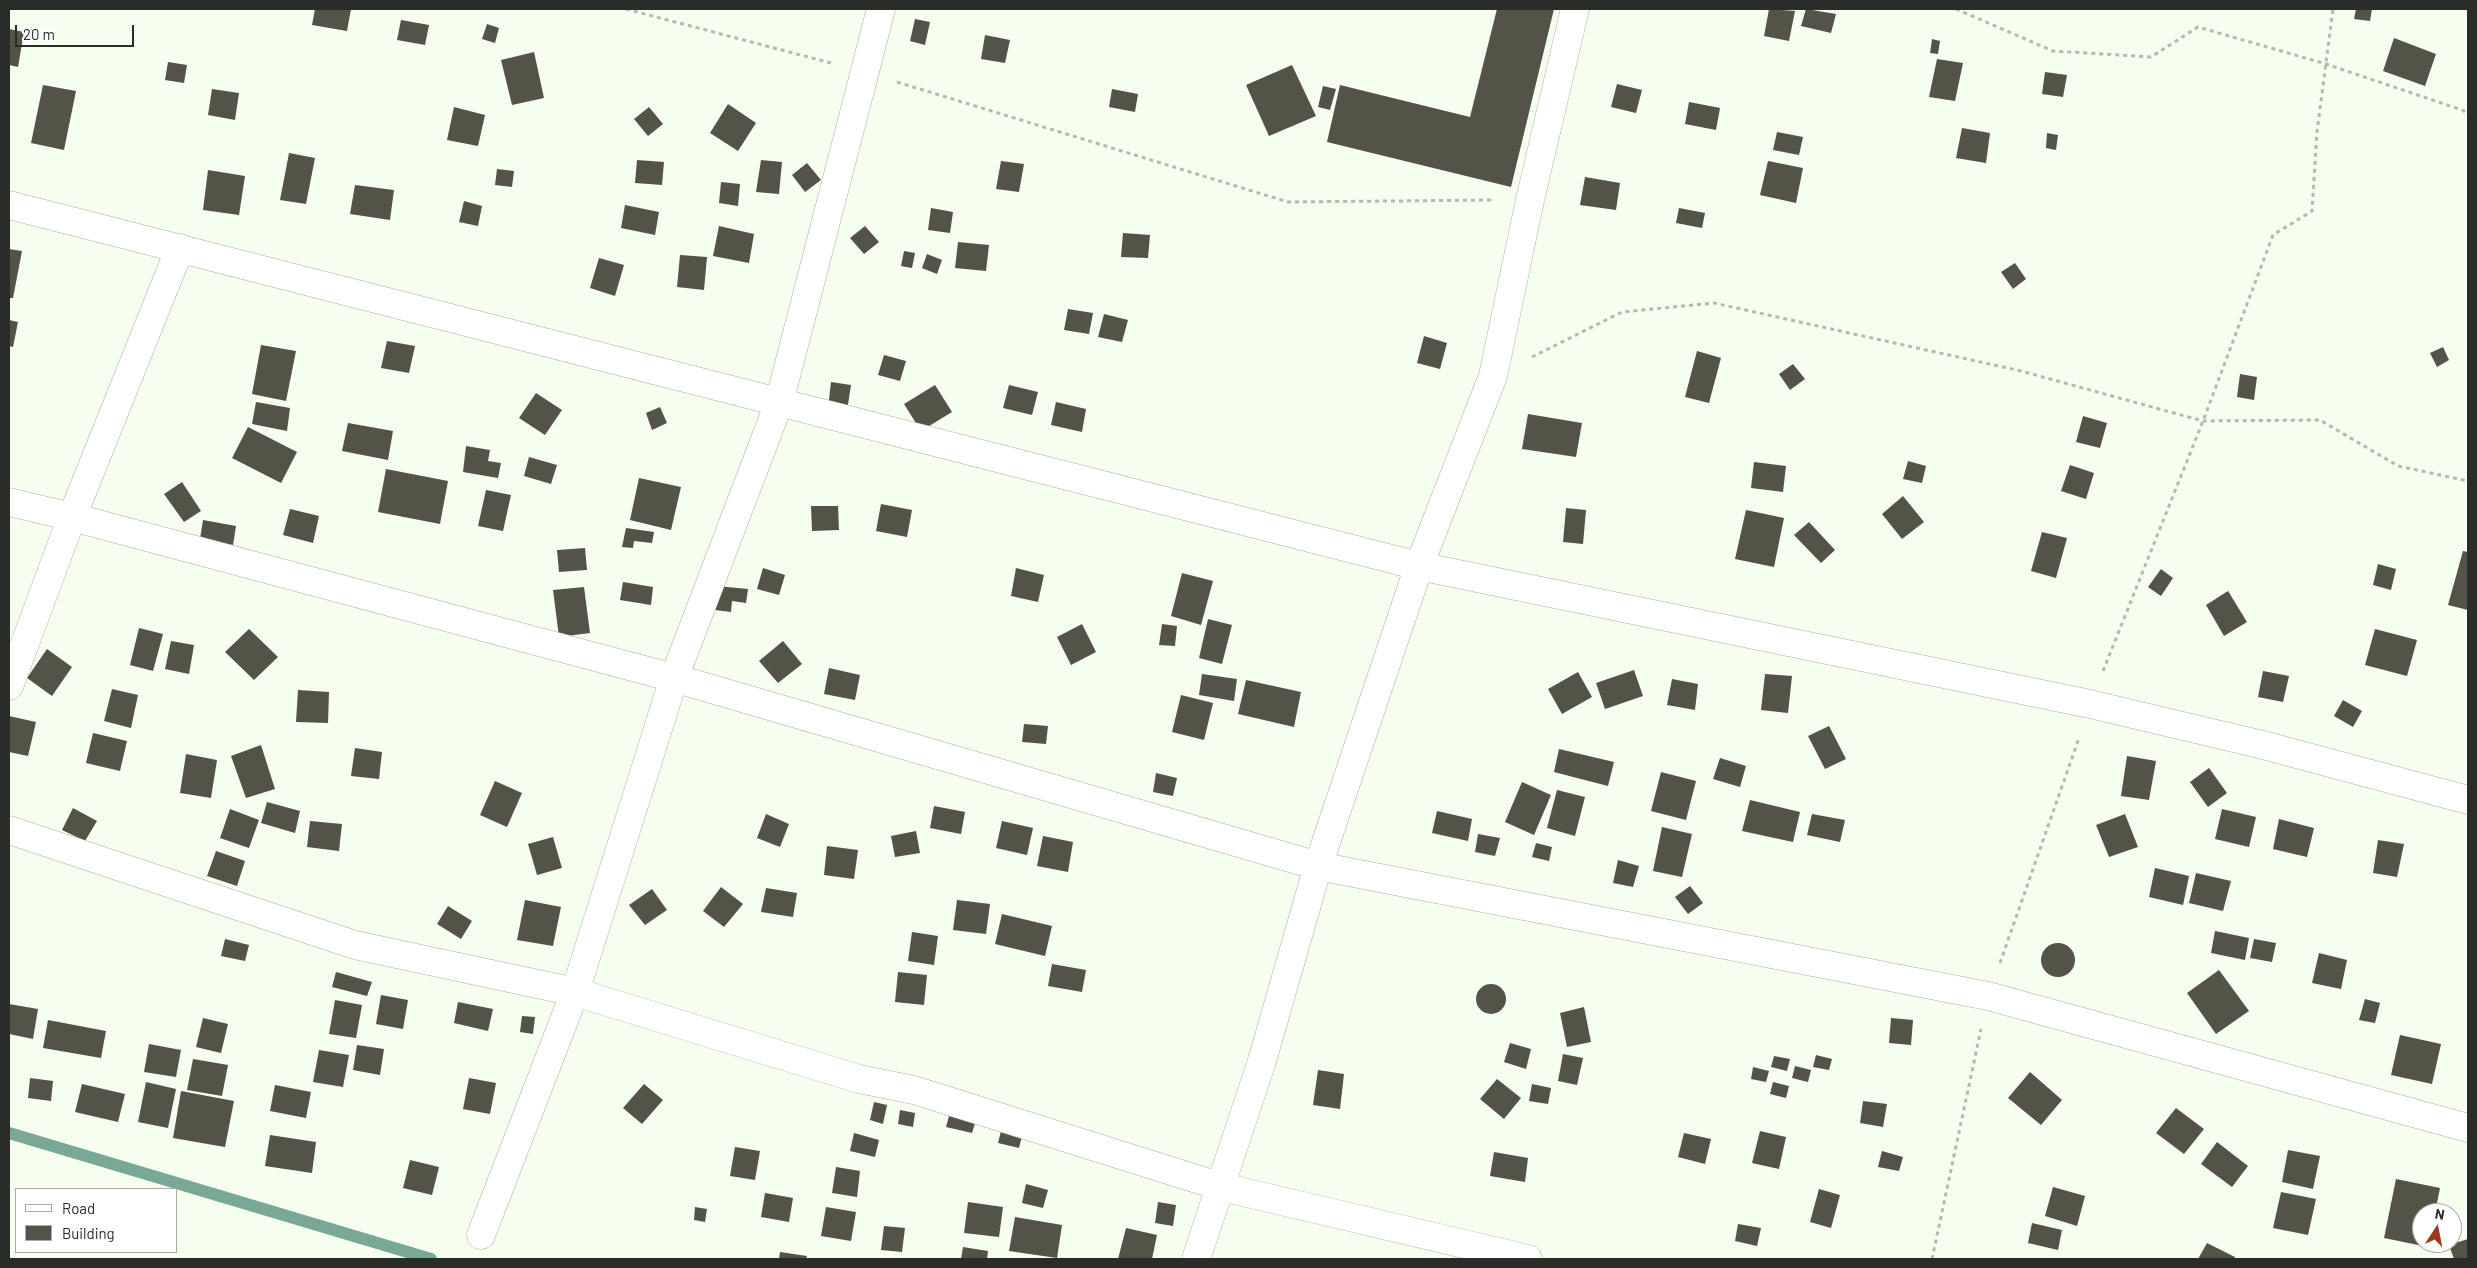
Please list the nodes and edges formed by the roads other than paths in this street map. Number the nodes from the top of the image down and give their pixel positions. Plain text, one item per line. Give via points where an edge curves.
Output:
1 (881, 9) edge
2 (1575, 9) edge
3 (9, 204) edge
4 (180, 248) junction
5 (778, 403) junction
6 (9, 502) edge
7 (72, 517) junction
8 (1419, 566) junction
9 (674, 678) junction
10 (9, 686) edge
11 (2468, 800) edge
12 (9, 830) edge
13 (1318, 866) junction
14 (575, 992) junction
15 (2468, 1128) edge
16 (1222, 1187) junction
17 (481, 1235) dead end
18 (1196, 1259) edge
19 (1528, 1259) edge

1 - 5 street
2 - 8 street via 1493,376
3 - 4 street
4 - 5 street
4 - 7 street
5 - 8 street
5 - 9 street
6 - 7 street
7 - 9 street
7 - 10 street
8 - 11 street via 2090,704 2263,745
8 - 13 street
9 - 13 street
9 - 14 street
12 - 14 street via 355,945
13 - 15 street via 1988,996
13 - 16 street
14 - 16 street via 859,1079 914,1090
14 - 17 street
16 - 18 street
16 - 19 street

